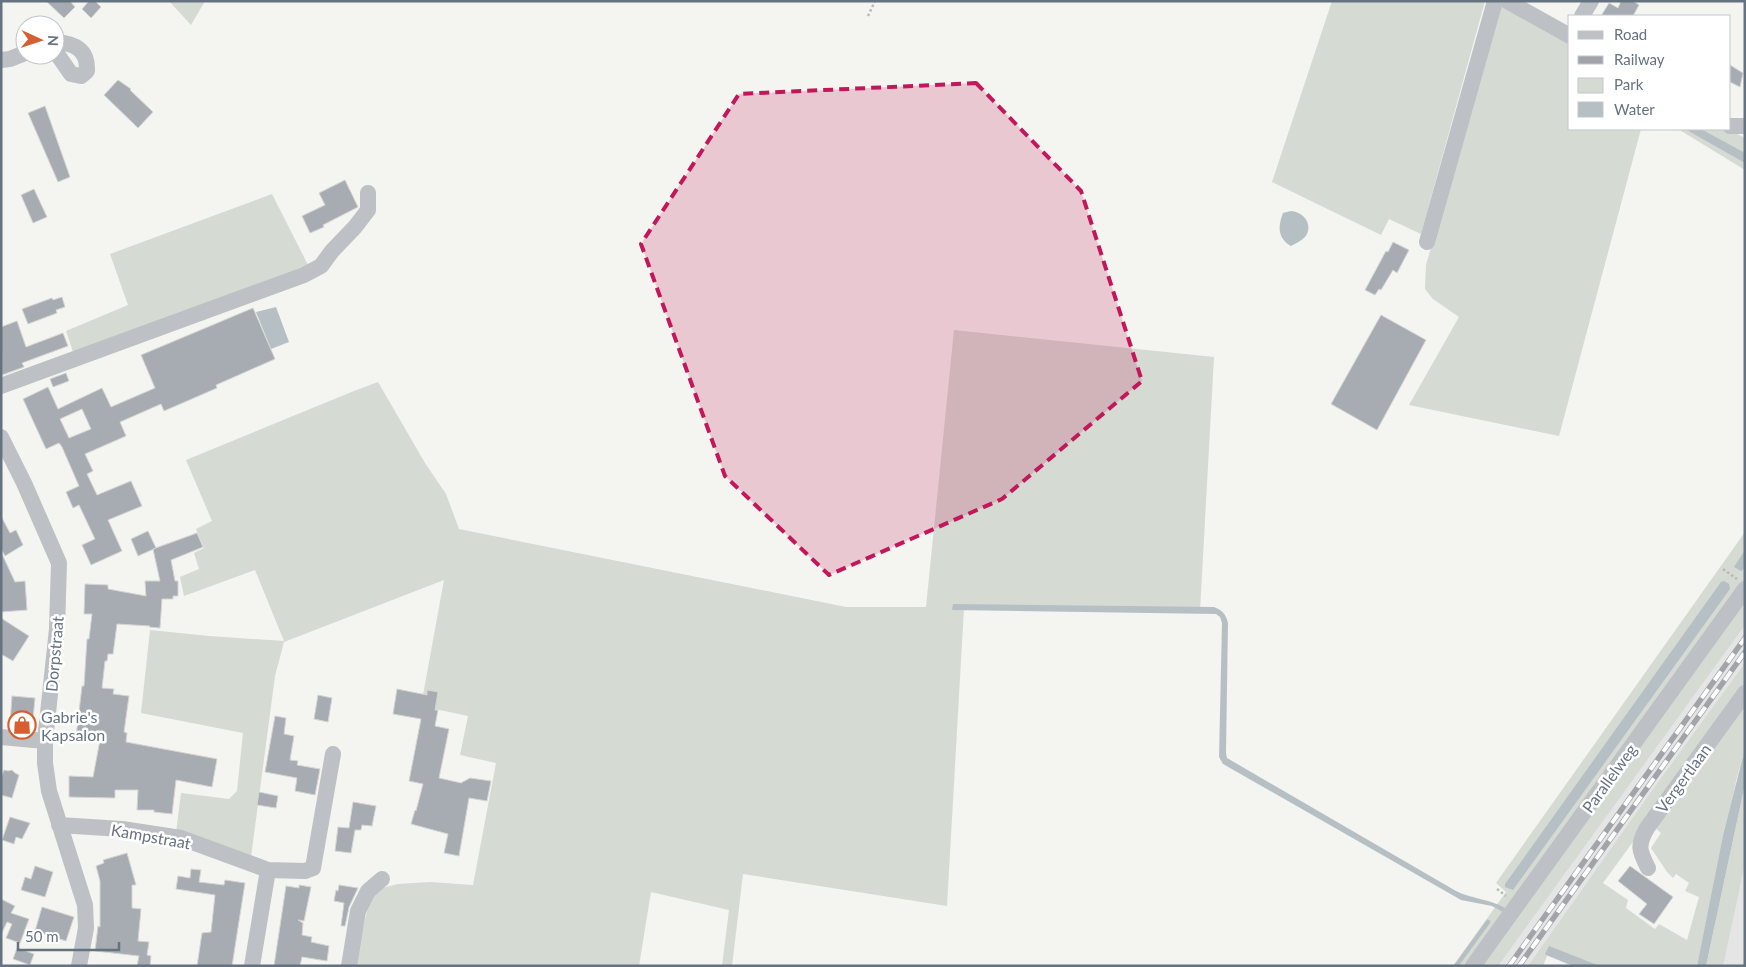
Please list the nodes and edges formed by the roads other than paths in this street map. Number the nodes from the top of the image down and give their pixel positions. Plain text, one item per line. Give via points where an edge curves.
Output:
1 (1495, 1) edge
2 (1507, 1) edge
3 (1592, 1) edge
4 (1583, 15) edge
5 (1568, 35) edge
6 (65, 42) edge
7 (15, 57) edge
8 (1, 60) edge
9 (65, 65) edge
10 (1731, 126) edge
11 (1745, 126) edge
12 (368, 193) dead end
13 (1427, 242) dead end
14 (1, 386) edge
15 (1, 437) edge
16 (1741, 584) edge
17 (1745, 693) edge
18 (1, 737) edge
19 (45, 740) junction
20 (333, 754) dead end
21 (59, 826) junction
22 (1648, 868) dead end
23 (268, 870) junction
24 (382, 879) dead end
25 (79, 966) edge
26 (252, 966) edge
27 (349, 966) edge
28 (1473, 966) edge

1 - 13 street
2 - 5 street
3 - 4 street
6 - 9 street via 77,46 88,63 87,71 81,76 71,74
7 - 8 street
10 - 11 street
12 - 14 street via 368,210 355,227 321,266 304,275
15 - 19 street, Dorpstraat via 59,563 57,629
16 - 28 street, Parallelweg
17 - 22 street, Vergertlaan via 1641,840 1640,852
18 - 19 street
19 - 21 street, Dorpstraat via 49,791
20 - 23 street, Kampstraat via 313,868 306,871
21 - 23 street, Kampstraat via 122,829 181,838
21 - 25 street, Dorpstraat via 85,905 86,928
23 - 26 street
24 - 27 street via 368,891 358,911

